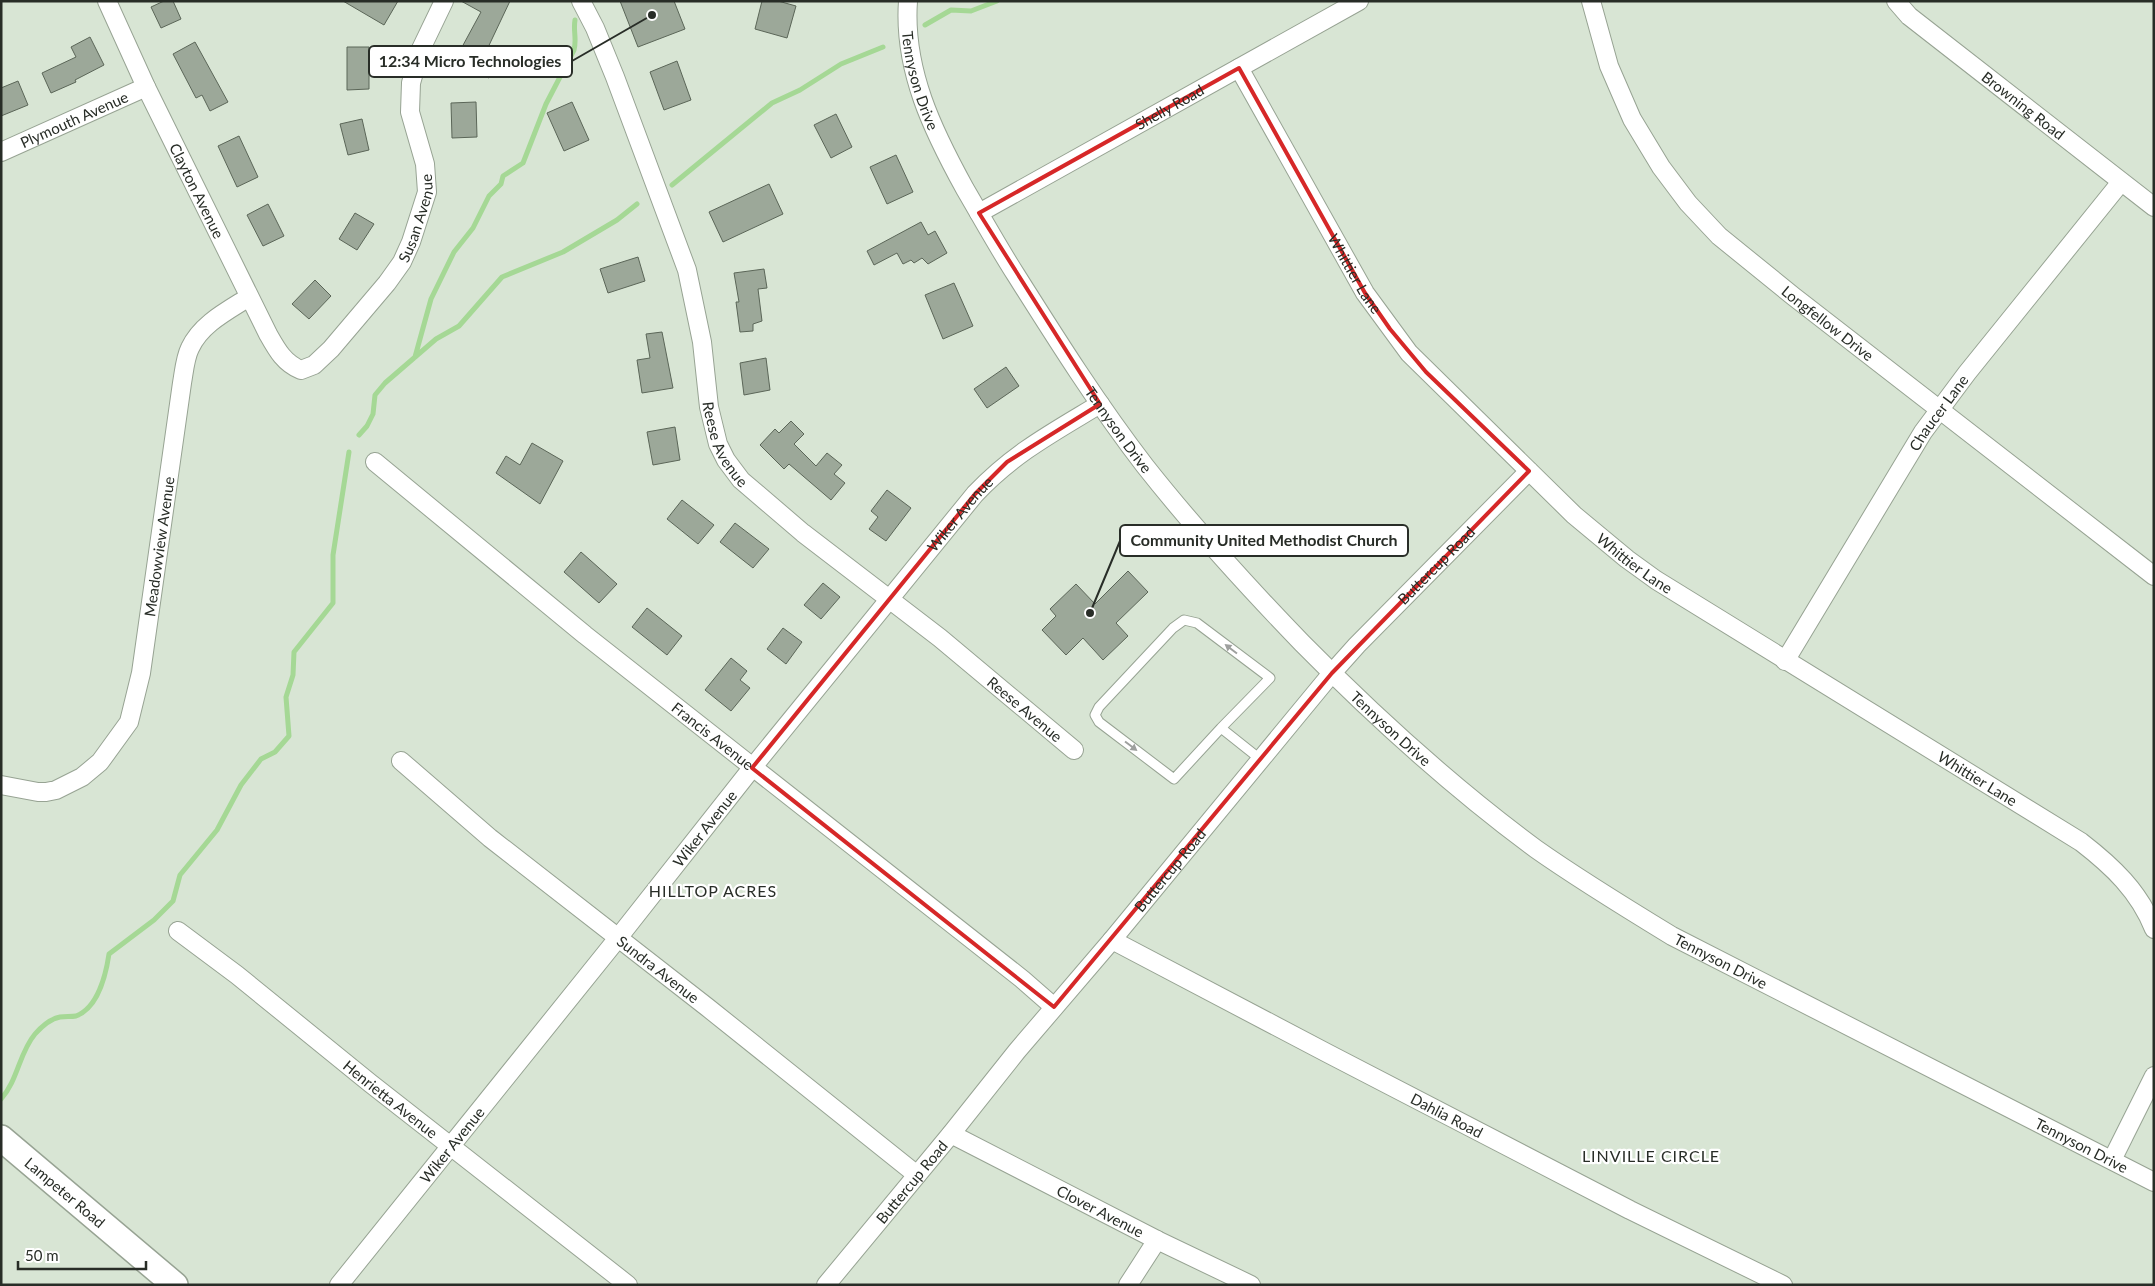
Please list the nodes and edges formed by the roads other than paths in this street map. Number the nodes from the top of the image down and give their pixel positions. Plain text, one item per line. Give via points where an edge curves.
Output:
1 (107, 1) edge
2 (444, 1) edge
3 (581, 1) edge
4 (908, 1) edge
5 (1359, 1) edge
6 (1591, 1) edge
7 (1896, 1) edge
8 (1239, 68) junction
9 (146, 87) junction
10 (1, 152) edge
11 (2121, 182) junction
12 (2154, 207) edge
13 (979, 214) junction
14 (249, 297) junction
15 (301, 370) joint
16 (1100, 404) junction
17 (1940, 410) junction
18 (375, 462) dead end
19 (1529, 471) junction
20 (2154, 576) edge
21 (890, 599) junction
22 (1785, 661) junction
23 (1332, 673) junction
24 (1221, 728) junction
25 (1074, 750) dead end
26 (1260, 759) junction
27 (401, 761) dead end
28 (752, 768) junction
29 (1, 785) edge
30 (2154, 929) edge
31 (178, 931) dead end
32 (618, 938) junction
33 (1112, 940) junction
34 (1054, 1007) junction
35 (2154, 1076) edge
36 (951, 1134) junction
37 (1, 1138) edge
38 (450, 1146) junction
39 (2112, 1160) junction
40 (917, 1175) junction
41 (2154, 1182) edge
42 (1158, 1240) junction
43 (175, 1285) edge
44 (339, 1285) edge
45 (628, 1285) edge
46 (826, 1285) edge
47 (1128, 1285) edge
48 (1251, 1285) edge
49 (1783, 1285) edge

1 - 9 street, Clayton Avenue
2 - 15 street, Susan Avenue via 420,51 411,83 410,112 425,164 427,192 411,242 387,283 331,349 314,365
3 - 21 street, Reese Avenue via 615,77 687,270 702,342 709,407 722,453 741,480 803,533
4 - 13 street, Tennyson Drive via 908,34 920,95 946,154
5 - 8 street, Shelly Road
6 - 17 street, Longfellow Drive via 1609,66 1632,119 1660,167 1688,203 1738,253
7 - 11 street, Browning Road via 1909,16
8 - 13 street, Shelly Road
8 - 19 street, Whittier Lane via 1365,293 1390,330 1426,372
9 - 10 street, Plymouth Avenue
9 - 14 street, Clayton Avenue
11 - 12 street, Browning Road
11 - 17 street, Chaucer Lane
13 - 16 street, Tennyson Drive via 1067,357
14 - 15 street, Clayton Avenue via 283,359
14 - 29 street, Meadowview Avenue via 215,318 189,348 141,674 128,722 100,762 82,778 56,790 38,792
16 - 21 street, Wiker Avenue via 1038,441 997,471
16 - 23 street, Tennyson Drive via 1146,466 1235,574
17 - 20 street, Longfellow Drive
17 - 22 street, Chaucer Lane via 1923,432
18 - 28 street, Francis Avenue via 533,594
19 - 22 street, Whittier Lane via 1574,516 1627,559
19 - 23 street, Buttercup Road
21 - 25 street, Reese Avenue
21 - 28 street, Wiker Avenue
22 - 30 street, Whittier Lane via 2081,842 2120,875 2149,916
23 - 26 street, Buttercup Road
23 - 39 street, Tennyson Drive via 1408,746 1507,827 1609,897 1672,936
24 -> 24 lane via 1270,678 1197,623 1184,620 1173,628 1095,715 1099,722 1174,779
24 - 26 lane
26 - 33 street, Buttercup Road
27 - 32 street, Sundra Avenue via 490,838
28 - 32 street, Wiker Avenue
28 - 34 street, Francis Avenue
31 - 38 street, Henrietta Avenue via 252,986
32 - 38 street, Wiker Avenue
32 - 40 street, Sundra Avenue
33 - 34 street, Buttercup Road
33 - 49 street, Dahlia Road via 1630,1210
34 - 36 street, Buttercup Road
35 - 39 street
36 - 40 street, Buttercup Road
36 - 42 street, Clover Avenue
37 - 43 main road, Lampeter Road
38 - 44 street, Wiker Avenue
38 - 45 street, Henrietta Avenue
39 - 41 street, Tennyson Drive
40 - 46 street, Buttercup Road
42 - 47 street
42 - 48 street, Clover Avenue

